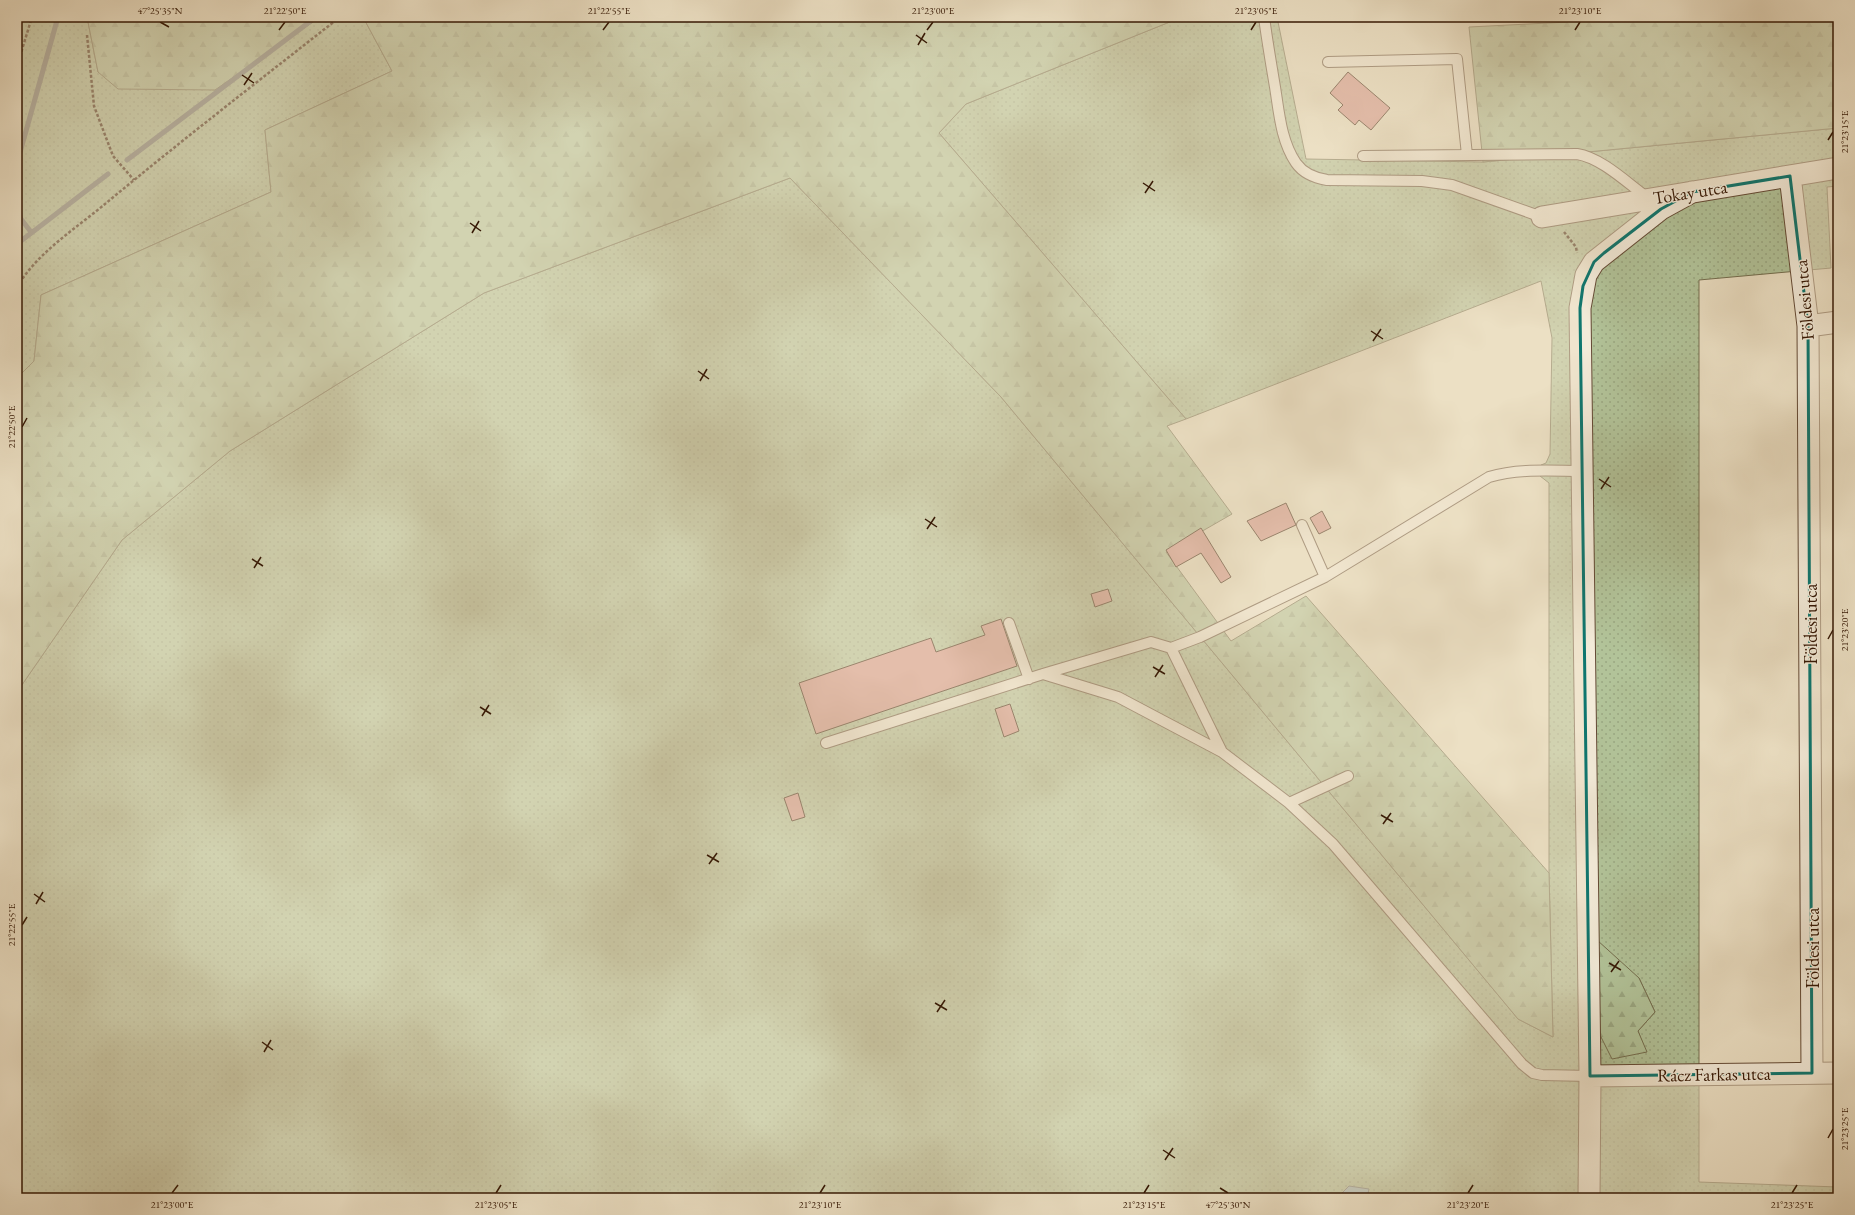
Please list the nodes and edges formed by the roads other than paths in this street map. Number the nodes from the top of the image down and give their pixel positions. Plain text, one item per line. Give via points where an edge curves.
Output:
1 (1264, 17) edge
2 (1328, 62) dead end
3 (1363, 156) dead end
4 (1466, 156) junction
5 (1838, 168) edge
6 (1790, 176) junction
7 (1692, 192) junction
8 (1649, 199) junction
9 (1542, 217) joint
10 (1838, 322) edge
11 (1808, 326) junction
12 (1583, 471) junction
13 (1302, 525) dead end
14 (1325, 577) junction
15 (1009, 623) dead end
16 (1171, 648) junction
17 (1043, 674) junction
18 (1029, 679) junction
19 (826, 743) dead end
20 (1222, 752) junction
21 (1348, 776) dead end
22 (1289, 803) junction
23 (1838, 1072) edge
24 (1812, 1073) junction
25 (1590, 1076) junction
26 (1589, 1198) edge

1 - 9 lane via 1281,125 1296,163 1304,170 1327,180 1422,181 1452,185
2 - 4 lane via 1456,59
3 - 4 lane
4 - 8 lane via 1588,156
5 - 6 street, Tokay utca
6 - 7 street, Tokay utca
6 - 11 street, Földesi utca
7 - 8 street, Tokay utca
7 - 12 street via 1661,209 1604,252 1586,274 1580,308
8 - 9 street, Tokay utca
10 - 11 street
11 - 24 street, Földesi utca
12 - 14 lane via 1540,471 1489,477
12 - 25 street
13 - 14 lane
14 - 16 lane via 1200,637
15 - 18 lane
16 - 17 lane via 1151,642
16 - 20 lane
17 - 18 lane
17 - 20 lane via 1118,697
18 - 19 lane
20 - 22 lane
21 - 22 lane
22 - 25 lane via 1333,844 1522,1064 1533,1073 1542,1075
23 - 24 street, Rácz Farkas utca
24 - 25 street, Rácz Farkas utca
25 - 26 street

